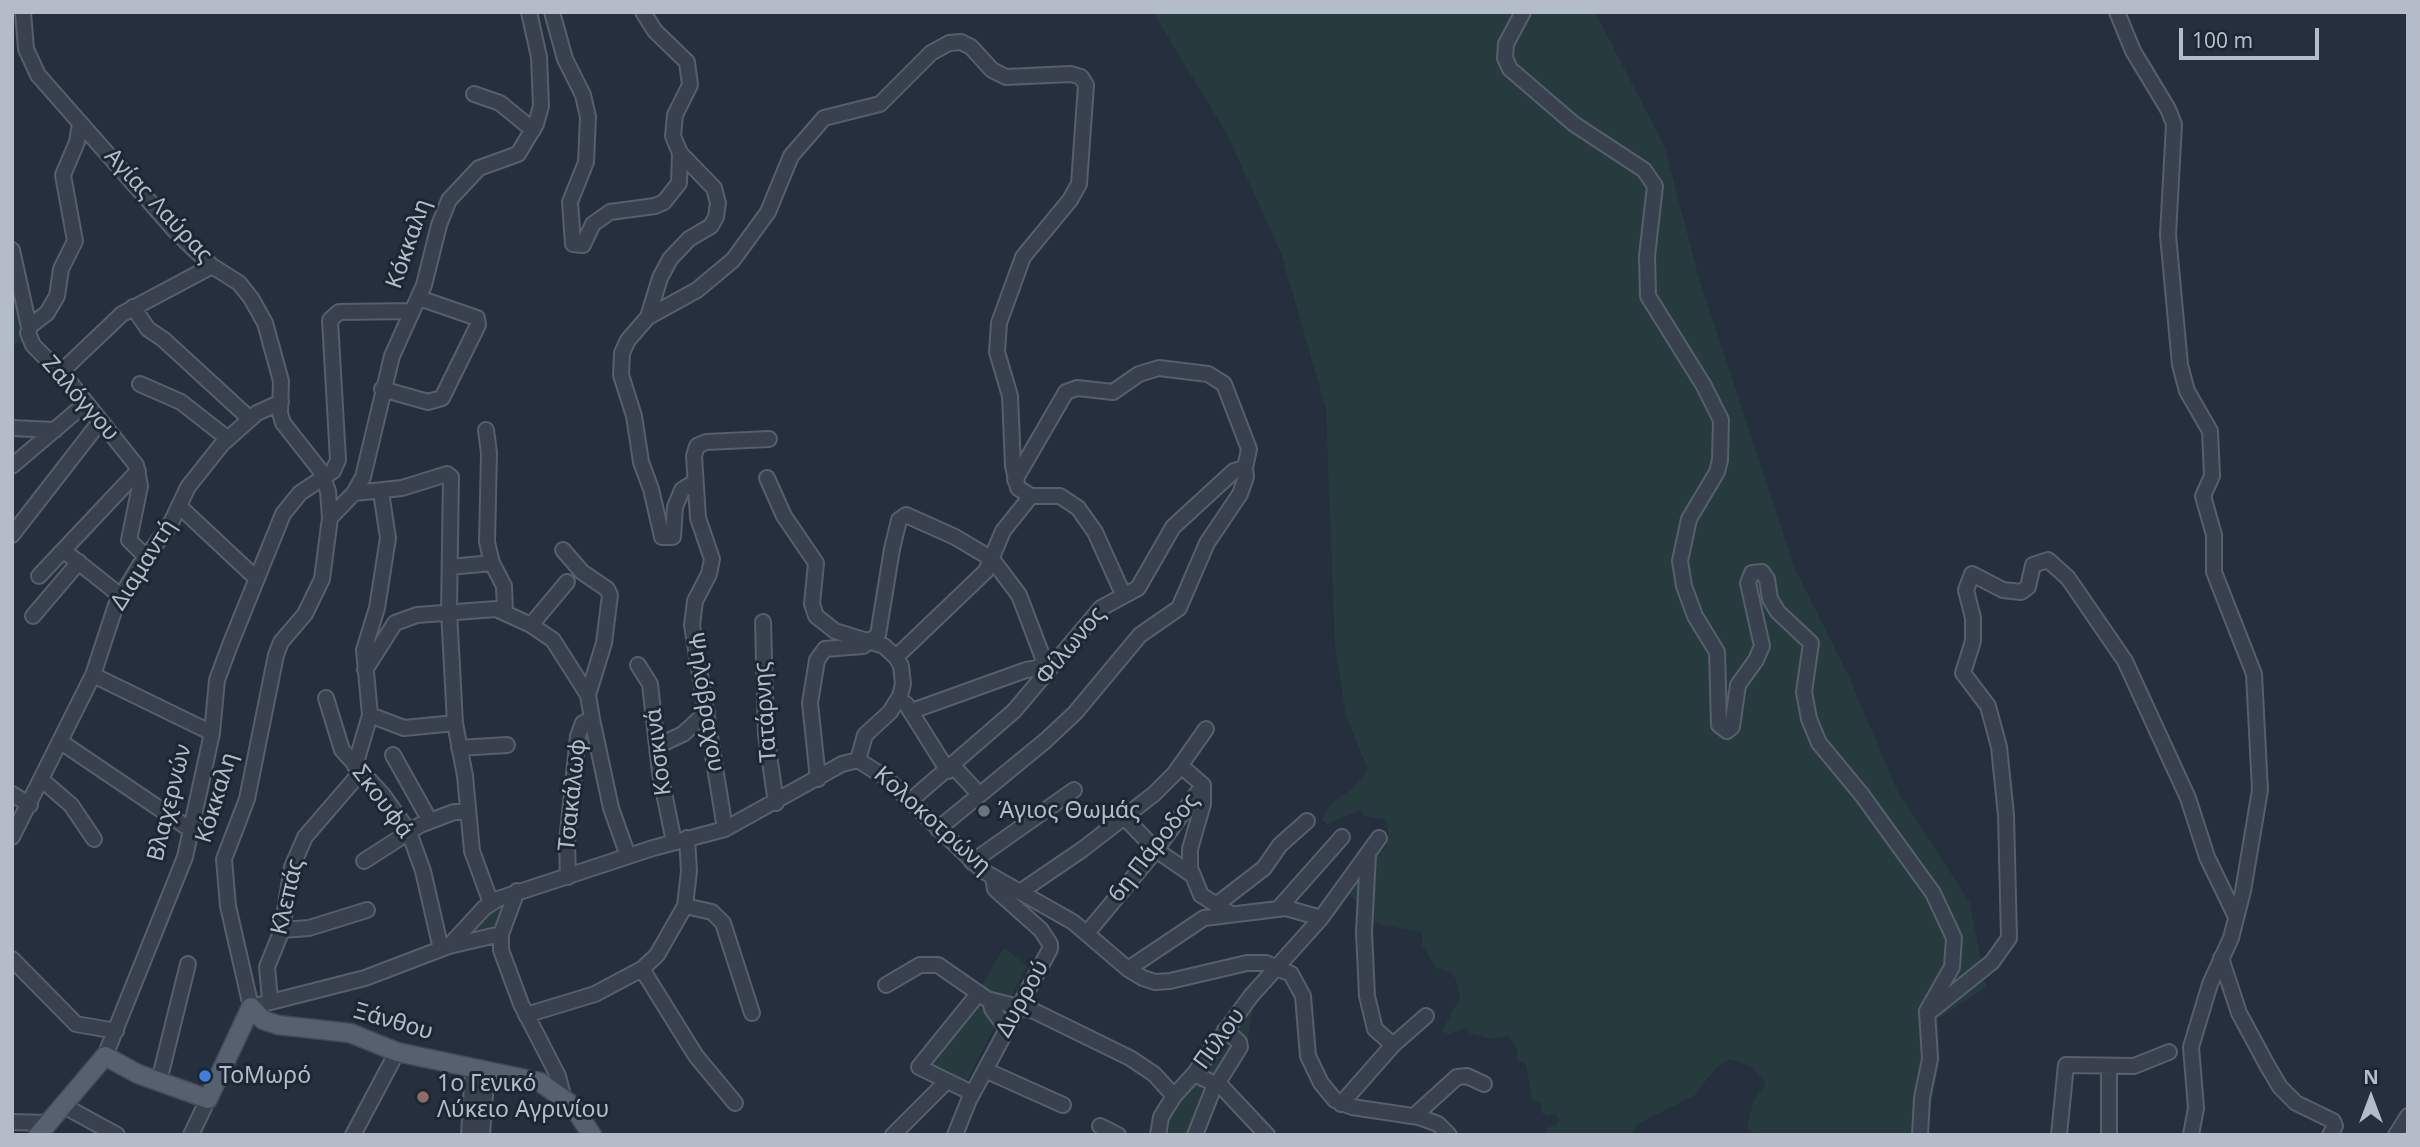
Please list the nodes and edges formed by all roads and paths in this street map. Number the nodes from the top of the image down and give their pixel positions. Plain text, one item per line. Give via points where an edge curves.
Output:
1 (23, 12) edge
2 (529, 12) edge
3 (552, 12) edge
4 (643, 12) edge
5 (1523, 12) edge
6 (2117, 12) edge
7 (474, 94) dead end
8 (80, 123) junction
9 (533, 130) junction
10 (680, 153) junction
11 (12, 250) edge
12 (212, 266) junction
13 (419, 298) junction
14 (133, 307) junction
15 (411, 311) junction
16 (648, 317) junction
17 (29, 327) junction
18 (61, 372) junction
19 (140, 384) dead end
20 (382, 389) junction
21 (281, 402) junction
22 (85, 404) junction
23 (249, 418) junction
24 (100, 423) junction
25 (12, 428) edge
26 (55, 430) junction
27 (486, 430) dead end
28 (228, 438) junction
29 (769, 439) dead end
30 (12, 466) edge
31 (138, 471) junction
32 (1245, 472) junction
33 (324, 478) junction
34 (767, 478) dead end
35 (1015, 480) junction
36 (695, 486) junction
37 (381, 492) junction
38 (354, 493) junction
39 (1031, 496) junction
40 (179, 506) junction
41 (330, 518) junction
42 (12, 535) edge
43 (563, 550) dead end
44 (64, 551) junction
45 (146, 557) junction
46 (992, 558) junction
47 (79, 562) junction
48 (492, 563) junction
49 (450, 567) junction
50 (39, 576) dead end
51 (257, 579) junction
52 (567, 582) dead end
53 (1123, 594) junction
54 (121, 596) junction
55 (449, 611) junction
56 (505, 612) junction
57 (33, 615) dead end
58 (763, 622) dead end
59 (531, 625) junction
60 (872, 642) junction
61 (896, 657) junction
62 (638, 665) dead end
63 (365, 670) junction
64 (1040, 674) junction
65 (93, 675) junction
66 (588, 695) junction
67 (900, 696) junction
68 (326, 698) dead end
69 (912, 711) junction
70 (708, 712) junction
71 (370, 715) junction
72 (592, 719) junction
73 (455, 723) junction
74 (1206, 729) dead end
75 (212, 733) junction
76 (61, 742) junction
77 (507, 745) dead end
78 (657, 746) junction
79 (459, 748) junction
80 (393, 755) dead end
81 (858, 760) junction
82 (1181, 766) junction
83 (951, 768) junction
84 (358, 769) junction
85 (818, 779) junction
86 (42, 780) junction
87 (1203, 785) junction
88 (1074, 790) dead end
89 (12, 794) edge
90 (979, 794) junction
91 (910, 801) junction
92 (776, 803) junction
93 (30, 805) junction
94 (467, 811) junction
95 (1125, 818) junction
96 (430, 821) junction
97 (1307, 821) dead end
98 (725, 829) junction
99 (938, 829) junction
100 (191, 830) junction
101 (409, 832) junction
102 (12, 837) edge
103 (1342, 837) dead end
104 (1378, 838) dead end
105 (94, 839) dead end
106 (680, 840) junction
107 (1156, 850) junction
108 (1368, 853) junction
109 (628, 856) junction
110 (364, 861) dead end
111 (972, 862) junction
112 (1191, 874) junction
113 (568, 877) junction
114 (993, 877) junction
115 (517, 891) junction
116 (1020, 892) junction
117 (491, 903) junction
118 (1216, 905) junction
119 (685, 906) junction
120 (1279, 908) junction
121 (368, 910) dead end
122 (1231, 914) junction
123 (2236, 917) junction
124 (1321, 918) junction
125 (282, 930) junction
126 (1087, 933) junction
127 (501, 934) junction
128 (445, 947) junction
129 (2221, 958) junction
130 (12, 959) edge
131 (188, 964) dead end
132 (1279, 967) junction
133 (642, 969) junction
134 (1128, 970) junction
135 (886, 985) dead end
136 (984, 997) junction
137 (270, 1000) junction
138 (251, 1007) junction
139 (1017, 1007) junction
140 (752, 1013) dead end
141 (1927, 1014) junction
142 (526, 1015) junction
143 (1426, 1016) dead end
144 (1006, 1028) junction
145 (1225, 1030) junction
146 (116, 1031) junction
147 (1393, 1045) junction
148 (397, 1052) junction
149 (2169, 1052) dead end
150 (105, 1056) junction
151 (2109, 1067) junction
152 (480, 1069) junction
153 (985, 1070) junction
154 (1194, 1074) junction
155 (159, 1081) junction
156 (947, 1082) junction
157 (1217, 1083) junction
158 (1484, 1084) dead end
159 (972, 1093) junction
160 (563, 1096) junction
161 (1174, 1096) junction
162 (208, 1099) junction
163 (735, 1103) dead end
164 (1341, 1104) junction
165 (1063, 1105) dead end
166 (64, 1106) junction
167 (1414, 1116) junction
168 (2408, 1116) edge
169 (12, 1122) edge
170 (1100, 1126) dead end
171 (44, 1129) edge
172 (1433, 1129) edge
173 (117, 1135) edge
174 (191, 1135) edge
175 (353, 1135) edge
176 (469, 1135) edge
177 (482, 1135) edge
178 (592, 1135) edge
179 (893, 1135) edge
180 (955, 1135) edge
181 (1118, 1135) edge
182 (1158, 1135) edge
183 (1195, 1135) edge
184 (1267, 1135) edge
185 (1449, 1135) edge
186 (1920, 1135) edge
187 (2059, 1135) edge
188 (2109, 1135) edge
189 (2191, 1135) edge
190 (2330, 1135) edge
191 (2396, 1135) edge

1 - 8 street, Αγίας Λαύρας via 32,67
2 - 9 street, Κόκκαλη via 539,62 541,106
3 - 10 street via 588,117 586,162 570,202 573,244 583,245 593,224 610,212 664,202 679,183
4 - 10 street via 690,70 688,91 672,127
5 - 141 street via 1506,44 1510,69 1574,124 1644,170 1655,186 1647,256 1648,296 1721,420 1717,472 1689,519 1680,561 1695,616 1717,652 1719,725 1727,731 1732,727 1738,685 1762,646 1748,583 1752,573 1762,572 1778,612 1811,643 1804,692 1819,743 1933,893 1954,938 1954,958
6 - 123 street via 2174,124 2168,235 2180,365 2187,391 2210,431 2212,476 2203,496 2214,535 2212,566 2254,674 2260,790
7 - 9 street via 500,103
8 - 12 street, Αγίας Λαύρας
8 - 17 street via 63,175 75,241 61,269 57,296 45,315
9 - 13 street, Κόκκαλη via 518,153 479,168 456,190 439,225
10 - 16 street via 714,188 718,213 711,226 689,239 670,259
11 - 17 street, Ζαλόγγου
12 - 14 street
12 - 21 street, Αγίας Λαύρας via 239,282 256,306 281,381
13 - 15 street, Κόκκαλη
13 - 20 street via 477,318 478,325 442,398 428,402
14 - 18 street
14 - 23 street via 148,329
15 - 20 street, Κόκκαλη
15 - 33 street via 339,312 330,320 340,447 336,464
16 - 35 street via 697,290 733,260 768,212 791,156 819,122 832,114 880,104 940,47 966,43 992,70 1006,77 1081,77 1086,93 1079,184 1023,257 997,332 997,352 1012,411
16 - 36 street via 628,340 621,367 662,537 673,537 675,507 682,491
17 - 18 street, Ζαλόγγου via 32,343
18 - 22 street, Ζαλόγγου
19 - 28 street via 181,402
20 - 38 street, Κόκκαλη via 366,466
21 - 23 street, Διαμαντή
21 - 33 street, Κόκκαλη via 286,429
22 - 24 street, Ζαλόγγου
22 - 26 street
23 - 28 street, Διαμαντή
24 - 31 street, Ζαλόγγου
24 - 42 street
25 - 26 street
26 - 30 street
27 - 48 street via 487,534
28 - 40 street, Διαμαντή via 197,475
29 - 36 street, Ψηλόβραχου via 701,443 694,456
31 - 44 street
31 - 45 street via 139,496 129,540
32 - 35 street via 1249,449 1224,384 1208,374 1160,368 1139,374 1112,392 1077,388 1066,392
32 - 53 street, Φίλωνος via 1234,471 1173,527 1140,585
32 - 90 street via 1240,495 1207,543 1180,608 1140,635 1074,713
33 - 41 street, Κόκκαλη
33 - 51 street, Βλαχερνών via 288,506
34 - 60 street via 784,516 816,564 812,604 816,616 835,631
35 - 39 street via 1020,491
36 - 70 street, Ψηλόβραχου via 699,527 712,558 692,619
37 - 38 street
37 - 49 street via 450,475
37 - 63 street via 388,538 377,608 365,646
38 - 41 street, Κόκκαλη
39 - 46 street via 1003,531
39 - 53 street via 1060,496 1078,509 1095,532
40 - 45 street, Διαμαντή
40 - 51 street
41 - 138 street, Κόκκαλη via 318,590 275,655 247,799 224,859 228,906
43 - 66 street via 610,595 604,643
44 - 47 street
44 - 50 street
45 - 54 street, Διαμαντή
46 - 60 street via 908,514 899,520 880,628
46 - 61 street via 982,575
46 - 64 street via 1019,595 1044,660
47 - 54 street
47 - 57 street
48 - 49 street
48 - 56 street via 504,586
49 - 55 street
51 - 75 street, Βλαχερνών via 217,680
52 - 59 street
53 - 64 street, Φίλωνος via 1101,608
54 - 65 street, Διαμαντή
55 - 56 street, Τσακάλωφ via 486,608
55 - 63 street, Τσακάλωφ via 398,621
55 - 73 street
56 - 59 street, Τσακάλωφ
58 - 92 street, Τατάρνης via 766,734
59 - 66 street, Τσακάλωφ via 557,645
60 - 61 street
60 - 85 street via 828,647 817,660 810,703
61 - 67 street via 903,675
62 - 78 street, Κοσκινά via 650,684
63 - 71 street
64 - 69 street
64 - 83 street, Φίλωνος via 1014,711
65 - 75 street
65 - 76 street, Διαμαντή
66 - 72 street, Τσακάλωφ
67 - 69 street
67 - 81 street via 865,735
68 - 84 street, Σκουφά via 340,746
69 - 83 street
70 - 78 street via 683,734
70 - 98 street, Ψηλόβραχου
71 - 73 street via 404,728
71 - 84 street
72 - 109 street, Τσακάλωφ via 611,808
72 - 113 street, Τσακάλωφ via 583,723 578,736
73 - 79 street
74 - 82 street
75 - 100 street, Βλαχερνών
76 - 86 street, Διαμαντή
76 - 100 street
77 - 79 street
78 - 106 street, Κοσκινά
79 - 94 street
80 - 96 street
81 - 85 street, Κολοκοτρώνη
81 - 91 street, Κολοκοτρώνη via 874,768
82 - 87 street, 6η Πάροδος
82 - 95 street
83 - 90 street
83 - 91 street, Φίλωνος
84 - 101 street, Σκουφά
84 - 125 street, Κλεπάς via 302,842 290,873
85 - 92 street, Κολοκοτρώνη
86 - 93 street, Διαμαντή
86 - 105 street via 71,804
87 - 107 street, 6η Πάροδος
87 - 112 street via 1203,804 1190,849
88 - 111 street
89 - 93 street
90 - 99 street
91 - 99 street, Κολοκοτρώνη
92 - 98 street, Κολοκοτρώνη
93 - 102 street, Διαμαντή
94 - 96 street
94 - 117 street via 475,863
95 - 107 street
95 - 116 street
96 - 101 street
97 - 118 street via 1280,845 1264,868
98 - 106 street, Κολοκοτρώνη
99 - 111 street, Κολοκοτρώνη
100 - 146 street, Βλαχερνών via 186,857
101 - 110 street
101 - 128 street, Σκουφά
103 - 120 street
104 - 108 street, Πύλου
106 - 109 street, Κολοκοτρώνη
106 - 119 street via 689,871
107 - 112 street
107 - 126 street, 6η Πάροδος
108 - 124 street, Πύλου
108 - 147 street via 1367,996 1375,1029
109 - 113 street, Κολοκοτρώνη
111 - 114 street, Κολοκοτρώνη
112 - 118 street via 1201,895
113 - 115 street, Κολοκοτρώνη
114 - 116 street, Κολοκοτρώνη
114 - 139 street, Δυρρού via 995,889 1041,930 1050,944
115 - 117 street, Κολοκοτρώνη
115 - 127 street
116 - 126 street, Κολοκοτρώνη
117 - 128 street, Κολοκοτρώνη
118 - 122 street
119 - 133 street via 657,955
119 - 140 street via 712,912 723,923
120 - 122 street
120 - 124 street
121 - 125 street via 309,928
122 - 134 street via 1204,918
123 - 129 street
123 - 141 street via 2125,661 2068,578 2048,560 2033,565 2028,587 2021,592 2003,590 1972,574 1966,590 1973,642 1963,673 1988,706 1999,747 2009,938 1992,962
124 - 132 street, Πύλου
125 - 137 street, Κλεπάς via 267,971
126 - 134 street, Κολοκοτρώνη
127 - 128 street
127 - 142 street via 500,950
128 - 137 street, Κολοκοτρώνη via 365,978
129 - 189 street via 2191,1047 2196,1108
129 - 190 street via 2239,1013 2280,1087 2296,1103 2333,1121
130 - 146 street via 76,1024
131 - 155 street
132 - 134 street, Κολοκοτρώνη via 1247,962 1160,982
132 - 145 street, Πύλου
132 - 164 street via 1299,985 1308,1056 1321,1083
133 - 142 street via 583,1000
133 - 163 street via 696,1056
135 - 136 street via 920,965 933,963
136 - 139 street
136 - 144 street
136 - 156 street via 919,1067
137 - 138 street, Κολοκοτρώνη
138 - 148 main road, Ξάνθου via 269,1023 350,1033
138 - 162 main road
139 - 144 street, Δυρρού
139 - 161 street via 1037,1012 1130,1058 1154,1074
141 - 186 street via 1930,1059
142 - 160 street via 558,1076
143 - 147 street
144 - 153 street, Δυρρού
145 - 154 street, Πύλου
145 - 157 street via 1239,1042 1239,1051
146 - 150 street, Βλαχερνών
147 - 164 street
148 - 152 main road, Ξάνθου
148 - 175 street
149 - 151 street via 2134,1066
150 - 155 main road
150 - 166 main road, Βλαχερνών
151 - 187 street via 2066,1065
151 - 188 street
152 - 160 main road, Ξάνθου via 530,1079
152 - 176 street
152 - 177 street
153 - 159 street, Δυρρού
153 - 165 street
154 - 157 street
154 - 161 street, Πύλου
155 - 162 main road
156 - 159 street
156 - 179 street
157 - 183 street
157 - 184 street
158 - 167 street via 1457,1077
159 - 180 street, Δυρρού
160 - 178 main road
161 - 182 street, Πύλου via 1161,1117
162 - 174 street
164 - 167 street
166 - 171 main road, Βλαχερνών
166 - 173 street
167 - 172 street
168 - 191 street
169 - 171 street
170 - 181 street
172 - 185 street

